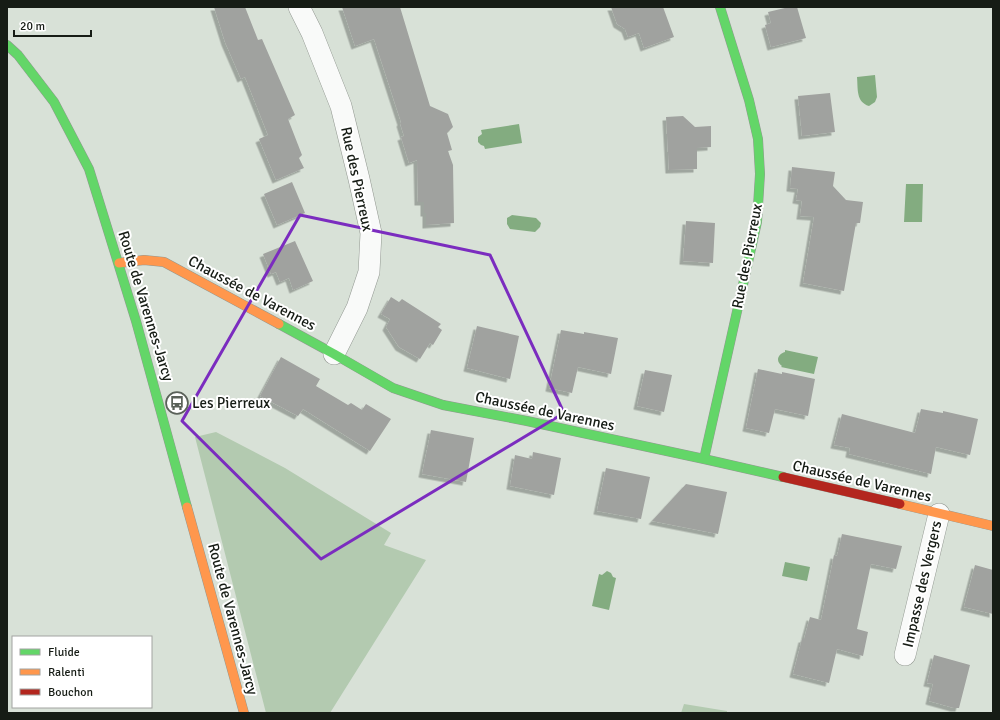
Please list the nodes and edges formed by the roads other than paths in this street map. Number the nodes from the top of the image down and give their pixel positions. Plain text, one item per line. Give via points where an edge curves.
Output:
1 (299, 7) edge
2 (720, 7) edge
3 (7, 44) edge
4 (119, 263) junction
5 (334, 354) junction
6 (704, 459) junction
7 (939, 514) junction
8 (993, 526) edge
9 (906, 655) dead end
10 (244, 713) edge

1 - 5 street, Rue des Pierreux via 341,106 371,233 368,272 357,308
2 - 6 street, Rue des Pierreux via 749,100 758,139 760,174 757,222
3 - 4 street, Route de Varennes-Jarcy via 54,102 89,169
4 - 5 street, Chaussée de Varennes via 144,260 164,262
4 - 10 street, Route de Varennes-Jarcy
5 - 6 street, Chaussée de Varennes via 393,388 443,405
6 - 7 street, Chaussée de Varennes
7 - 8 street, Chaussée de Varennes
7 - 9 street, Impasse des Vergers

